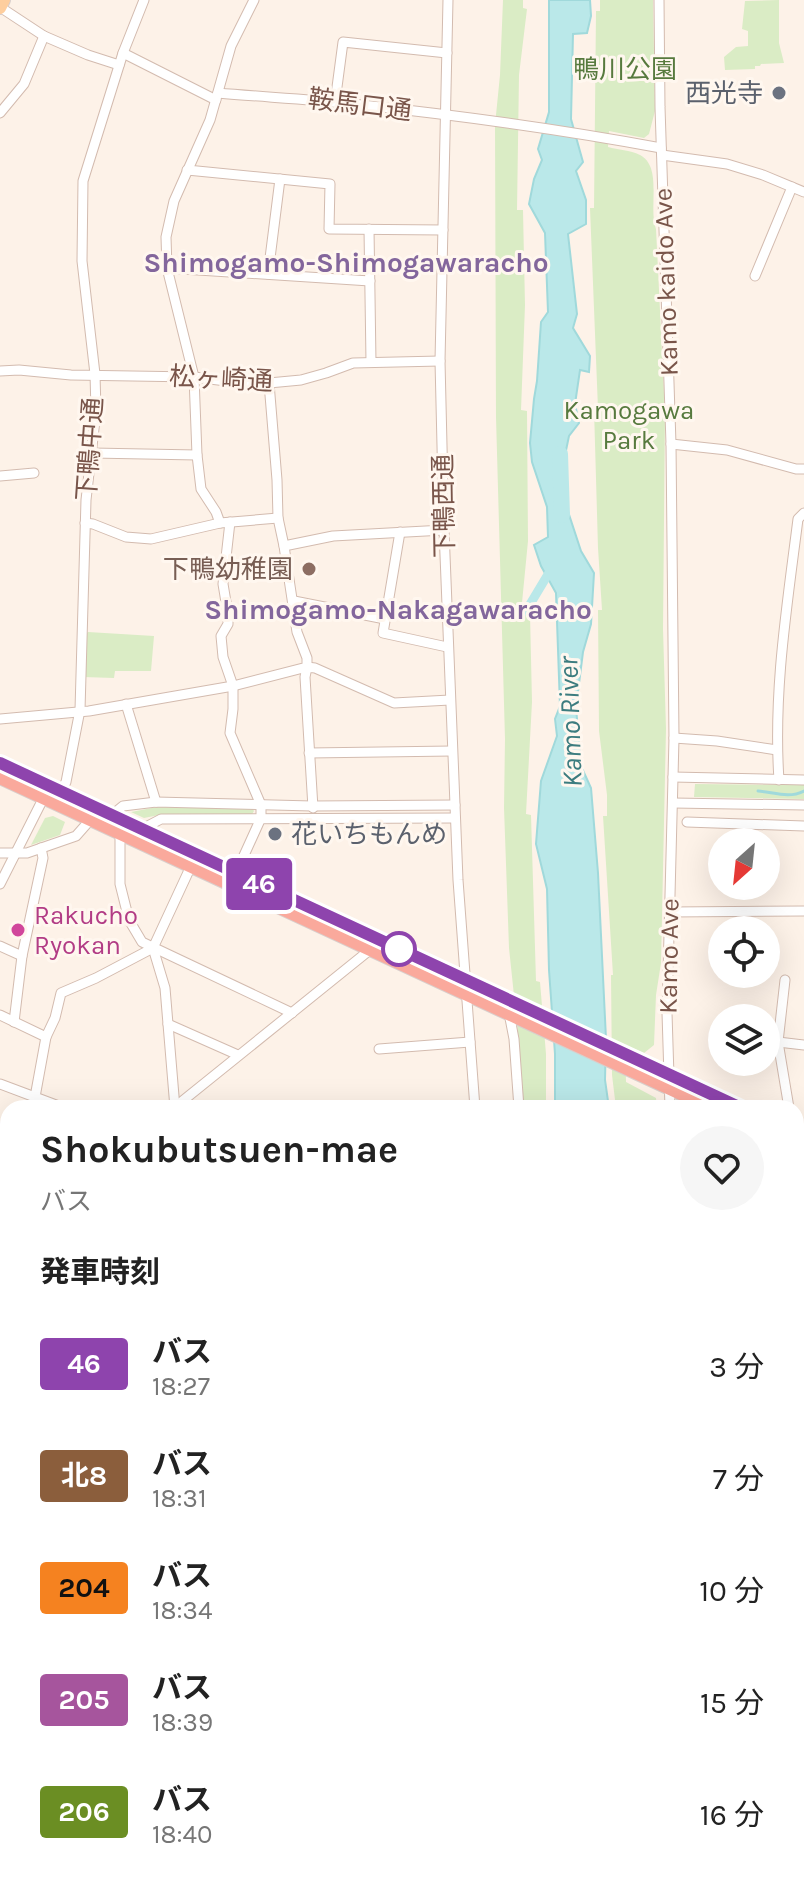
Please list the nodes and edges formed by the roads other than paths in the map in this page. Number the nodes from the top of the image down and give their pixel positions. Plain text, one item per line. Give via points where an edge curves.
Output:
1 (4, 0) edge
2 (144, 0) edge
3 (254, 0) edge
4 (448, 0) edge
5 (659, 0) edge
6 (0, 8) edge
7 (44, 36) junction
8 (123, 53) junction
9 (447, 53) junction
10 (119, 65) junction
11 (217, 96) junction
12 (335, 102) junction
13 (0, 113) edge
14 (445, 115) junction
15 (661, 152) junction
16 (187, 170) junction
17 (280, 179) junction
18 (792, 187) junction
19 (804, 192) edge
20 (369, 229) junction
21 (443, 230) junction
22 (167, 268) junction
23 (268, 274) junction
24 (755, 276) dead end
25 (370, 281) junction
26 (440, 361) junction
27 (371, 362) junction
28 (0, 371) edge
29 (95, 374) junction
30 (194, 377) junction
31 (269, 383) junction
32 (671, 444) junction
33 (92, 453) junction
34 (197, 455) junction
35 (804, 469) edge
36 (34, 473) dead end
37 (0, 476) edge
38 (804, 513) edge
39 (278, 518) junction
40 (85, 523) junction
41 (225, 523) junction
42 (444, 530) junction
43 (400, 532) junction
44 (284, 546) junction
45 (294, 601) junction
46 (385, 619) junction
47 (447, 647) junction
48 (307, 667) junction
49 (233, 686) junction
50 (450, 700) junction
51 (126, 704) junction
52 (80, 710) junction
53 (0, 719) edge
54 (674, 738) junction
55 (777, 750) junction
56 (452, 751) junction
57 (309, 753) junction
58 (0, 763) edge
59 (0, 777) edge
60 (673, 777) junction
61 (779, 780) junction
62 (804, 780) edge
63 (61, 791) junction
64 (44, 797) junction
65 (156, 802) junction
66 (673, 803) junction
67 (261, 805) junction
68 (455, 805) junction
69 (804, 805) edge
70 (312, 806) junction
71 (112, 815) junction
72 (261, 818) junction
73 (317, 818) junction
74 (455, 818) junction
75 (91, 819) junction
76 (687, 822) dead end
77 (804, 826) edge
78 (142, 829) junction
79 (120, 833) junction
80 (41, 848) junction
81 (0, 853) edge
82 (15, 853) junction
83 (191, 866) junction
84 (3, 871) edge
85 (236, 873) junction
86 (0, 884) edge
87 (804, 911) edge
88 (671, 912) junction
89 (0, 946) edge
90 (153, 948) junction
91 (371, 949) junction
92 (22, 956) junction
93 (785, 980) dead end
94 (465, 987) junction
95 (512, 1010) junction
96 (292, 1013) junction
97 (0, 1015) edge
98 (14, 1022) junction
99 (168, 1024) junction
100 (780, 1024) edge
101 (46, 1037) junction
102 (470, 1042) junction
103 (780, 1042) edge
104 (804, 1045) edge
105 (379, 1049) dead end
106 (780, 1054) edge
107 (238, 1055) junction
108 (669, 1081) junction
109 (0, 1084) edge
110 (35, 1097) junction
111 (43, 1100) edge
112 (174, 1100) edge
113 (185, 1100) edge
114 (474, 1100) edge
115 (518, 1100) edge
116 (670, 1100) edge
117 (690, 1100) edge
118 (720, 1100) edge
119 (788, 1100) edge

1 - 6 main road
2 - 8 street, 下鴨中通
3 - 11 street via 231,46
4 - 9 street, 下鴨西通
5 - 15 street, Kamo kaido Ave
6 - 7 street
7 - 10 street
7 - 13 street via 24,84
8 - 10 street, 下鴨中通
8 - 11 street, 鞍馬口通
9 - 12 street via 343,42
9 - 14 street, 下鴨西通
10 - 29 street, 下鴨中通 via 83,184 82,261
11 - 12 street, 鞍馬口通
11 - 16 street
12 - 14 street, 鞍馬口通
14 - 15 street, 鞍馬口通 via 607,137
14 - 21 street, 下鴨西通
15 - 18 street via 727,164
15 - 32 street, Kamo kaido Ave
16 - 17 street
16 - 22 street via 168,225
17 - 20 street via 330,184 329,229
17 - 23 street
18 - 19 street
18 - 24 street
20 - 21 street
20 - 25 street
21 - 26 street, 下鴨西通
22 - 23 street
22 - 30 street
23 - 25 street
25 - 27 street
26 - 27 street, 松ヶ崎通
26 - 42 street, 下鴨西通
27 - 31 street, 松ヶ崎通
28 - 29 street, 松ヶ崎通
29 - 30 street, 松ヶ崎通
29 - 33 street, 下鴨中通
30 - 31 street, 松ヶ崎通
30 - 34 street
31 - 39 street
32 - 35 street via 727,450
32 - 54 street, Kamo kaido Ave
33 - 34 street
33 - 40 street, 下鴨中通
34 - 41 street via 201,489
36 - 37 street
38 - 55 street via 798,519 782,644
39 - 41 street
39 - 44 street
40 - 41 street via 151,539
40 - 52 street, 下鴨中通
41 - 49 street via 228,624 221,636
42 - 43 street
42 - 47 street, 下鴨西通
43 - 44 street via 333,536
43 - 46 street
44 - 45 street
45 - 46 street
45 - 48 street
46 - 47 street via 383,633
47 - 50 street, 下鴨西通
48 - 49 street
48 - 50 street via 394,703
48 - 57 street
49 - 51 street
49 - 67 street via 230,733
50 - 56 street, 下鴨西通
51 - 52 street
51 - 65 street
52 - 53 street
52 - 63 street, 下鴨中通
54 - 55 street
54 - 60 street, Kamo kaido Ave
55 - 61 street
56 - 57 street
56 - 68 street, 下鴨西通
57 - 70 street
58 - 63 highway
59 - 64 highway
60 - 61 street
60 - 66 street, Kamo kaido Ave
61 - 62 street
63 - 64 street
63 - 71 highway
64 - 75 highway
64 - 82 street
65 - 67 street
65 - 71 street via 123,806
66 - 69 street
66 - 88 street, Kamo Ave
67 - 70 street
67 - 72 street
68 - 70 street
68 - 74 street, 下鴨西通
70 - 73 street
71 - 78 highway
72 - 73 street
72 - 78 street via 161,819
72 - 85 street
73 - 74 street
74 - 94 street, 下鴨西通
75 - 79 highway
75 - 80 street via 76,836
76 - 77 street
78 - 85 highway
79 - 83 highway
79 - 90 street via 120,884 129,920 142,942
80 - 82 street
80 - 92 street
81 - 82 street
82 - 84 street
83 - 90 street
83 - 91 highway
84 - 86 street
85 - 94 highway
87 - 88 street
88 - 108 street, Kamo Ave
89 - 92 street
90 - 96 street
90 - 99 street via 165,988
90 - 101 street via 61,993
91 - 94 highway
91 - 96 street
92 - 98 street
93 - 100 street
94 - 95 highway
94 - 102 street, 下鴨西通
95 - 108 highway
95 - 115 street
96 - 107 street
97 - 98 street
98 - 101 street
99 - 107 street
99 - 112 street
101 - 110 street
102 - 105 street
102 - 114 street, 下鴨西通
103 - 104 street
106 - 119 street
107 - 113 street
108 - 116 street, Kamo Ave
108 - 117 highway
108 - 118 highway
109 - 110 street
110 - 111 street

